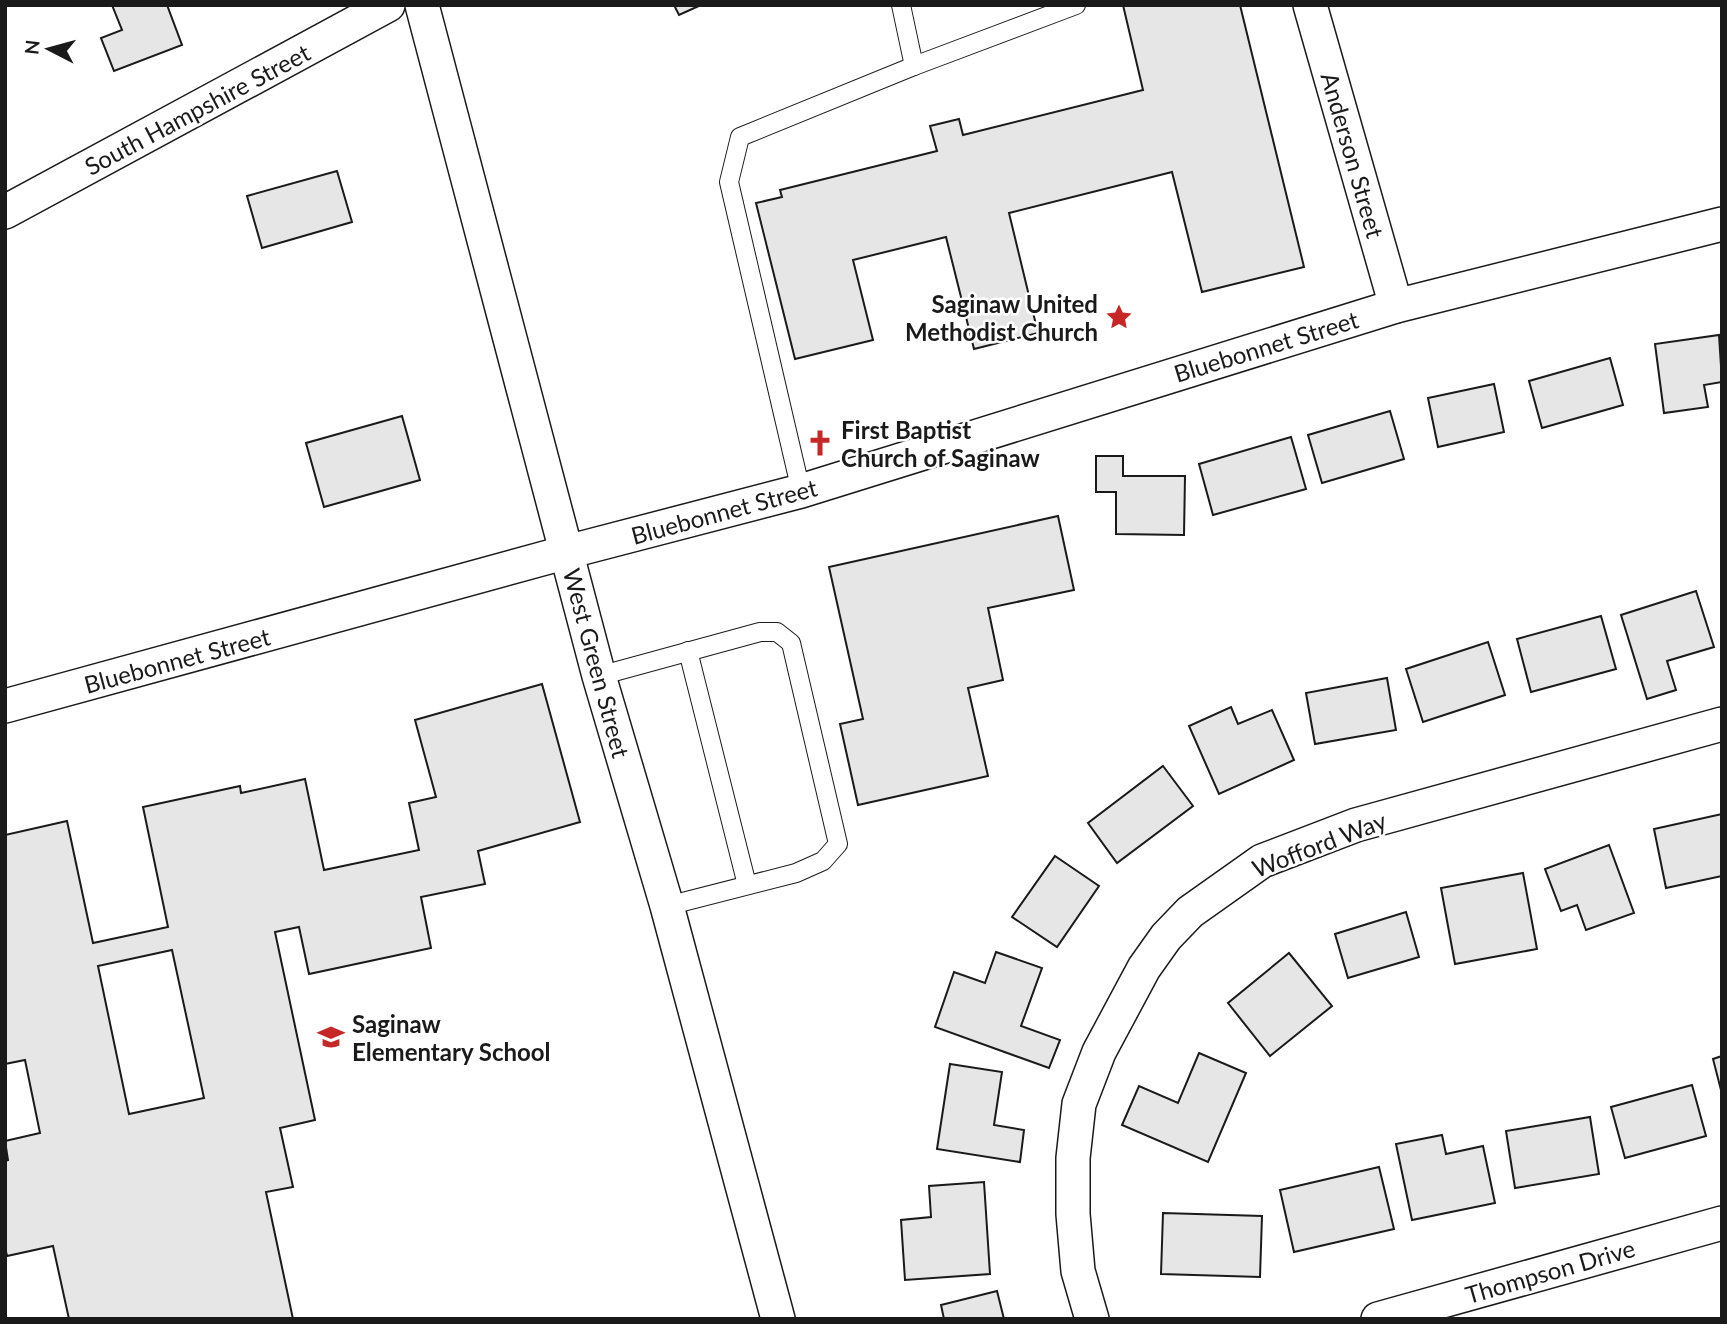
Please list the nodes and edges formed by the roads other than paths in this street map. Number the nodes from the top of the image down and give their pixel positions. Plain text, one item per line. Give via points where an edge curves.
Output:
1 (388, 5) edge
2 (422, 5) edge
3 (901, 5) edge
4 (1076, 5) edge
5 (1310, 5) edge
6 (914, 66) junction
7 (5, 212) edge
8 (1722, 224) edge
9 (1396, 306) junction
10 (801, 491) junction
11 (567, 552) junction
12 (688, 651) junction
13 (599, 676) junction
14 (5, 706) edge
15 (1722, 724) edge
16 (747, 885) junction
17 (667, 906) junction
18 (1722, 1223) edge
19 (778, 1319) edge
20 (1092, 1319) edge
21 (1378, 1319) edge

1 - 7 street, South Hampshire Street
2 - 11 street, West Green Street
3 - 6 lane
4 - 6 lane
5 - 9 street, Anderson Street
6 - 10 lane via 740,137 729,182
8 - 9 street, Bluebonnet Street
9 - 10 street, Bluebonnet Street
10 - 11 street, Bluebonnet Street
11 - 13 street, West Green Street
11 - 14 street, Bluebonnet Street
12 - 13 lane
12 - 16 lane
12 - 16 lane via 760,632 777,632 791,643 838,844 823,861
13 - 17 street, West Green Street
15 - 20 street, Wofford Way via 1356,825 1262,861 1190,912 1144,968 1099,1052 1079,1104 1073,1214 1078,1271
16 - 17 lane
17 - 19 street, West Green Street
18 - 21 street, Thompson Drive

